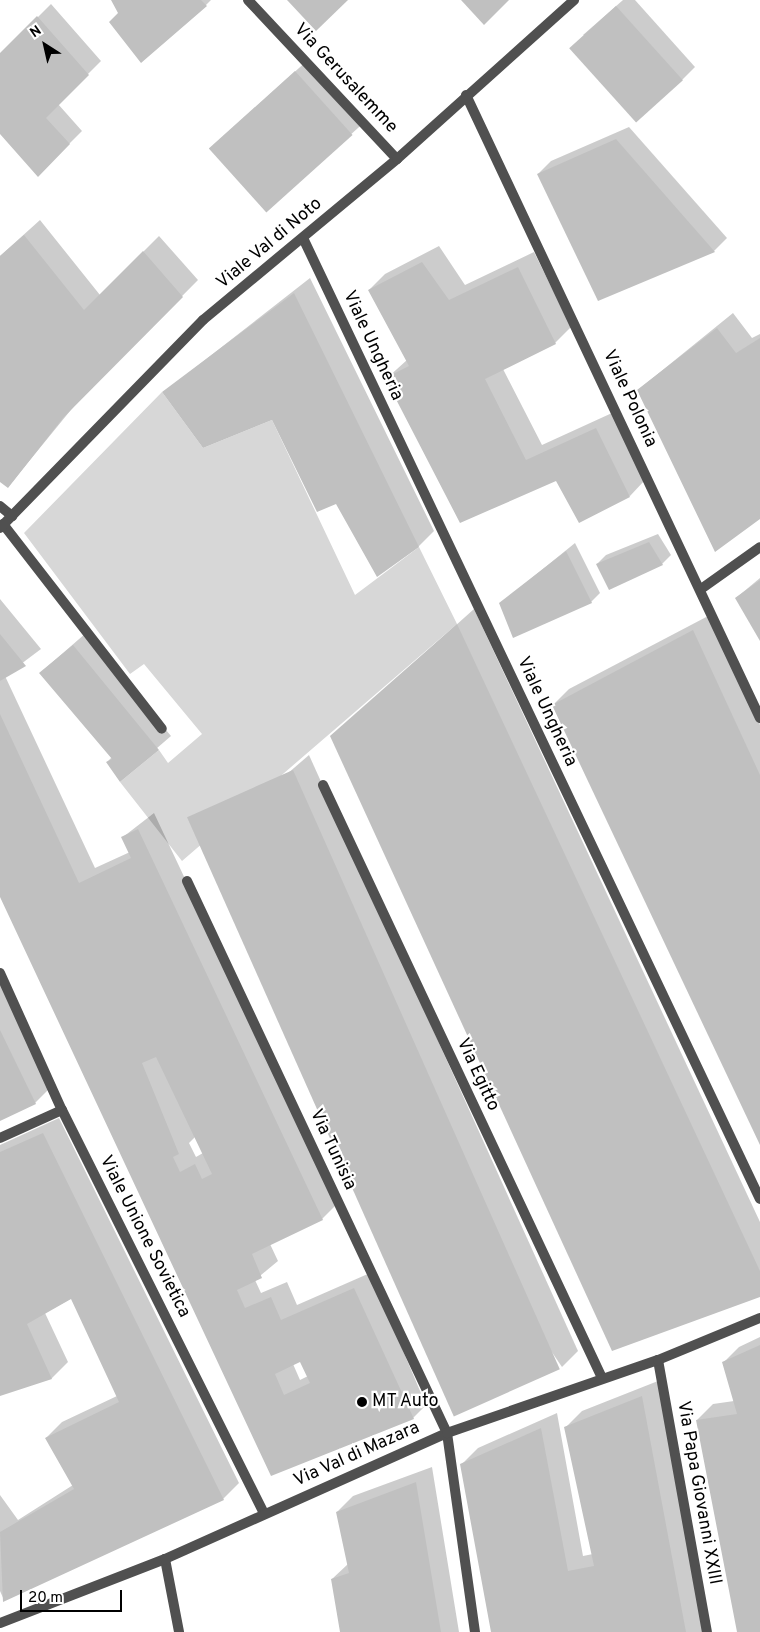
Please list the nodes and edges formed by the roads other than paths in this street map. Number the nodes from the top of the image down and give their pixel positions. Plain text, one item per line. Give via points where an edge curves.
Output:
1 (248, 0) edge
2 (574, 0) edge
3 (466, 95) junction
4 (397, 159) junction
5 (303, 238) junction
6 (0, 506) edge
7 (12, 516) junction
8 (2, 526) edge
9 (760, 547) edge
10 (701, 589) junction
11 (760, 718) edge
12 (162, 729) dead end
13 (324, 785) dead end
14 (187, 881) dead end
15 (0, 973) edge
16 (62, 1110) junction
17 (0, 1138) edge
18 (760, 1199) edge
19 (760, 1318) edge
20 (658, 1360) junction
21 (602, 1378) junction
22 (447, 1433) junction
23 (264, 1513) junction
24 (165, 1559) junction
25 (0, 1623) edge
26 (179, 1632) edge
27 (475, 1632) edge
28 (707, 1632) edge

1 - 4 street, Via Gerusalemme
2 - 3 street, Viale Val di Noto
3 - 4 street, Viale Val di Noto
3 - 10 street, Viale Polonia
4 - 5 street, Viale Val di Noto
5 - 7 street, Viale Val di Noto via 203,320
5 - 18 street, Viale Ungheria
6 - 7 street
7 - 8 street, Viale Val di Noto
8 - 12 street
9 - 10 street
10 - 11 street, Viale Polonia
13 - 21 street, Via Egitto
14 - 22 street, Via Tunisia
15 - 16 street, Viale Unione Sovietica
16 - 17 street
16 - 23 street, Viale Unione Sovietica
19 - 20 street, Via Val di Mazara
20 - 21 street, Via Val di Mazara
20 - 28 street, Via Papa Giovanni XXIII
21 - 22 street, Via Val di Mazara
22 - 23 street, Via Val di Mazara
22 - 27 street, Via Tunisia
23 - 24 street, Via Val di Mazara
24 - 25 street, Via Val di Mazara
24 - 26 street

